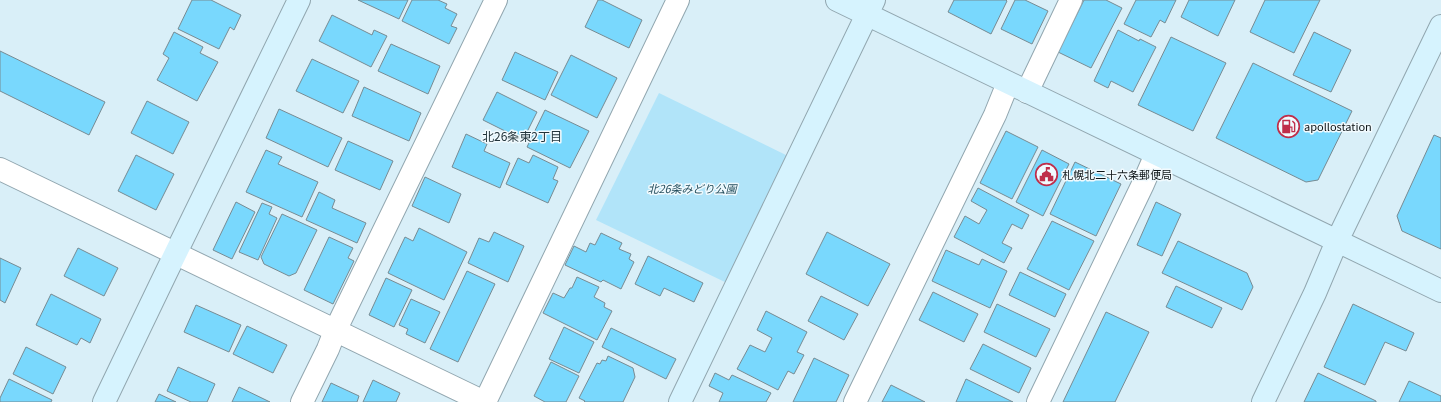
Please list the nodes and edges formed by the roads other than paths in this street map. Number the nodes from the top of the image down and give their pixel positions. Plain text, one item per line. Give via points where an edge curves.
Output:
1 (299, 0) edge
2 (496, 0) edge
3 (678, 0) edge
4 (837, 0) edge
5 (1071, 0) edge
6 (870, 7) edge
7 (1441, 26) edge
8 (1017, 87) junction
9 (1156, 154) junction
10 (0, 169) edge
11 (1337, 241) junction
12 (175, 254) junction
13 (1441, 291) edge
14 (335, 331) junction
15 (104, 402) edge
16 (302, 402) edge
17 (485, 402) edge
18 (680, 402) edge
19 (855, 402) edge
20 (1038, 402) edge
21 (1263, 402) edge

1 - 12 street
2 - 14 street
3 - 17 street
4 - 6 street
5 - 8 street
6 - 8 street
6 - 18 street
7 - 11 street
8 - 9 street
8 - 19 street via 995,115
9 - 11 street
9 - 20 street
10 - 12 street
11 - 13 street
11 - 21 street via 1315,294
12 - 14 street
12 - 15 street
14 - 16 street
14 - 17 street

